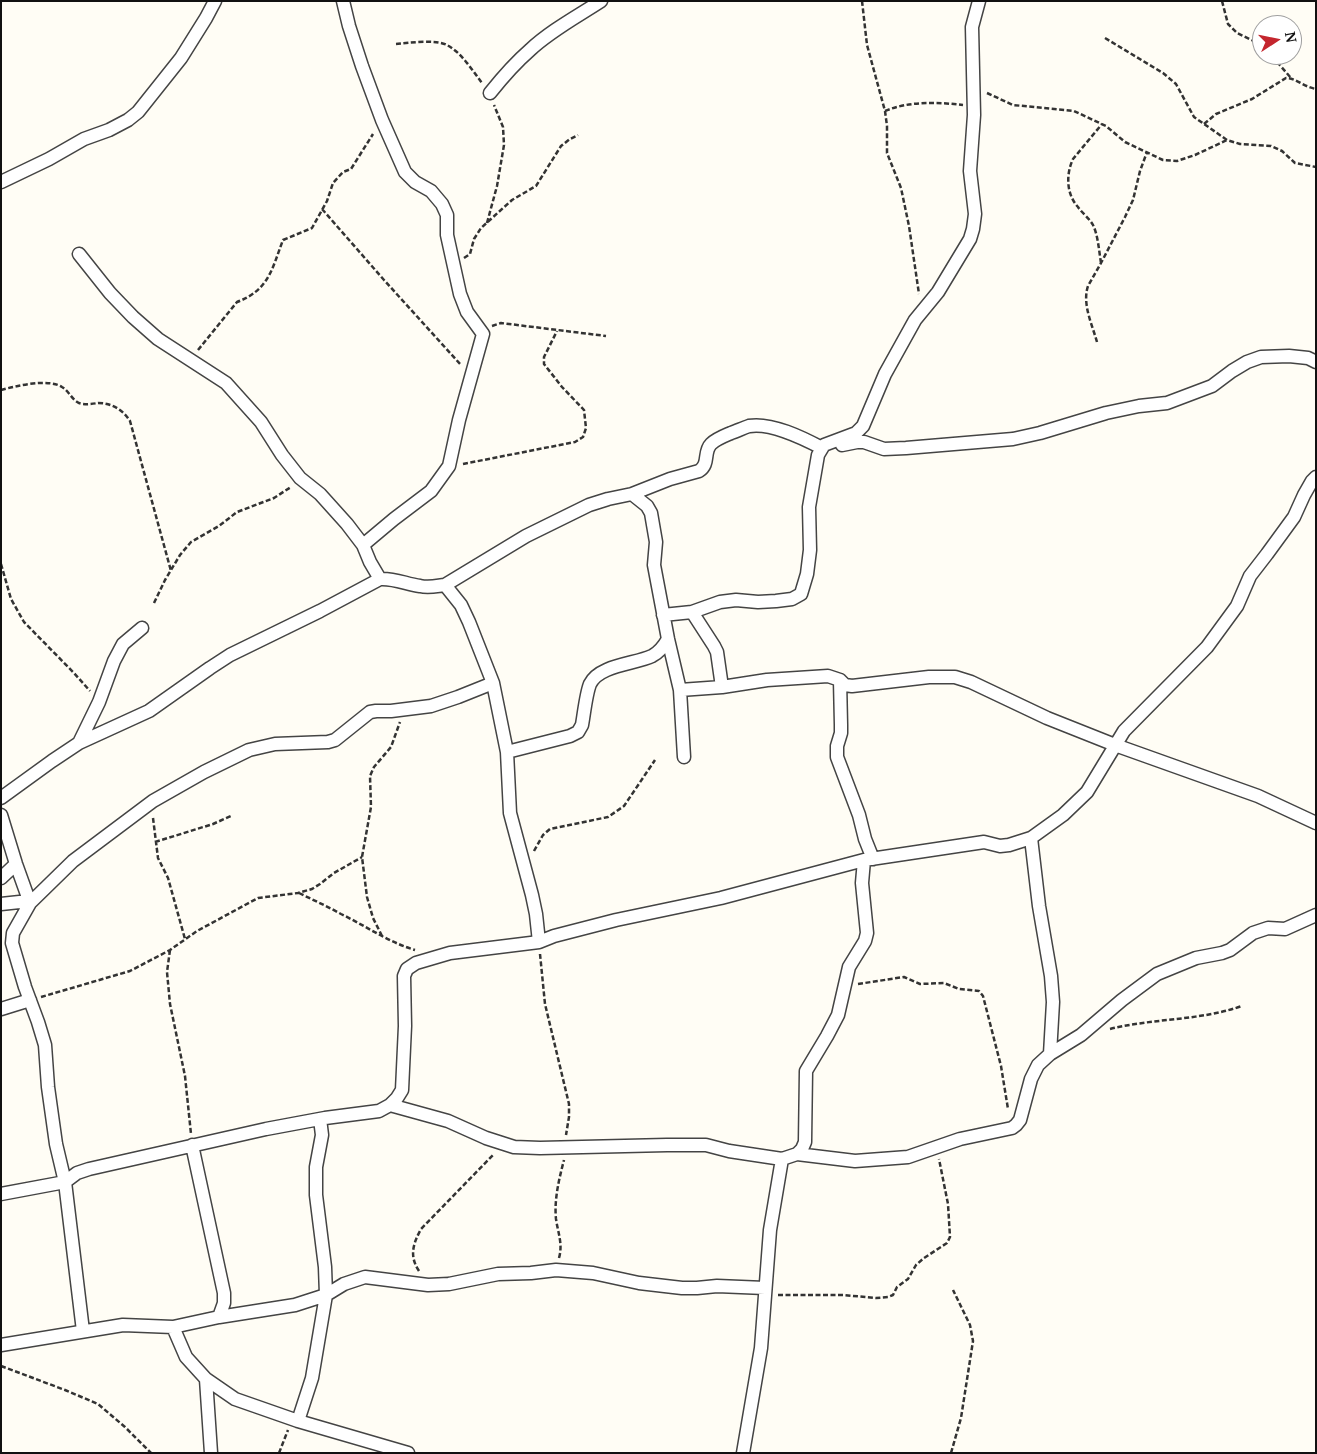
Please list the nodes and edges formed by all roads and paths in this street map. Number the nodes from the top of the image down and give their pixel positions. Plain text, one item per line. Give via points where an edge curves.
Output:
1 (214, 1) edge
2 (343, 1) edge
3 (601, 1) edge
4 (862, 1) edge
5 (980, 1) edge
6 (1222, 1) edge
7 (1105, 38) dead end
8 (1252, 40) edge
9 (396, 44) dead end
10 (1280, 65) edge
11 (1291, 78) junction
12 (974, 87) junction
13 (1316, 89) edge
14 (490, 93) junction
15 (974, 106) junction
16 (885, 111) junction
17 (382, 120) junction
18 (1102, 124) junction
19 (1204, 124) junction
20 (578, 135) dead end
21 (1227, 140) junction
22 (1148, 152) junction
23 (1316, 167) edge
24 (1, 182) edge
25 (322, 209) junction
26 (487, 223) junction
27 (79, 254) dead end
28 (1102, 263) junction
29 (454, 265) junction
30 (922, 313) junction
31 (557, 331) junction
32 (483, 334) junction
33 (606, 336) dead end
34 (1097, 342) dead end
35 (190, 359) junction
36 (1316, 362) edge
37 (472, 376) junction
38 (1, 390) edge
39 (826, 445) junction
40 (449, 466) junction
41 (1316, 477) edge
42 (303, 480) junction
43 (632, 494) junction
44 (363, 545) junction
45 (1, 564) edge
46 (171, 571) junction
47 (380, 579) junction
48 (445, 584) junction
49 (154, 603) dead end
50 (692, 612) junction
51 (663, 615) junction
52 (142, 628) dead end
53 (668, 639) junction
54 (840, 680) junction
55 (493, 684) junction
56 (722, 687) junction
57 (680, 690) junction
58 (99, 702) junction
59 (406, 709) junction
60 (79, 743) junction
61 (1116, 746) junction
62 (507, 752) junction
63 (684, 757) dead end
64 (655, 760) dead end
65 (1, 798) edge
66 (153, 801) junction
67 (1, 815) edge
68 (231, 816) dead end
69 (1316, 823) edge
70 (1031, 838) junction
71 (155, 842) junction
72 (362, 857) junction
73 (868, 860) junction
74 (16, 864) junction
75 (525, 867) junction
76 (1, 878) edge
77 (298, 893) junction
78 (30, 902) junction
79 (1, 904) edge
80 (1316, 915) edge
81 (382, 936) junction
82 (185, 939) junction
83 (539, 942) junction
84 (170, 950) junction
85 (438, 956) junction
86 (844, 987) junction
87 (30, 1000) junction
88 (1242, 1006) dead end
89 (1, 1009) edge
90 (1110, 1029) dead end
91 (1050, 1054) junction
92 (390, 1105) junction
93 (320, 1119) junction
94 (1012, 1128) junction
95 (503, 1143) junction
96 (192, 1145) junction
97 (565, 1147) junction
98 (937, 1148) junction
99 (797, 1154) junction
100 (782, 1159) junction
101 (65, 1182) junction
102 (1, 1194) edge
103 (556, 1270) junction
104 (428, 1285) junction
105 (953, 1290) dead end
106 (765, 1292) junction
107 (326, 1295) junction
108 (219, 1317) junction
109 (173, 1327) junction
110 (84, 1330) junction
111 (1, 1345) edge
112 (1, 1366) edge
113 (206, 1379) junction
114 (295, 1420) junction
115 (151, 1453) edge
116 (211, 1453) edge
117 (280, 1453) edge
118 (408, 1453) edge
119 (743, 1453) edge
120 (951, 1453) edge

1 - 24 street via 181,58 138,112 109,130 84,139
2 - 17 street
3 - 14 street via 531,48
4 - 16 path via 867,45
5 - 12 street via 972,27
6 - 8 path via 1228,24
7 - 19 path via 1176,84 1194,117
9 - 14 path via 446,44
10 - 11 path
11 - 13 path
11 - 19 path via 1216,114
12 - 15 street
12 - 18 path via 1013,105 1074,111
14 - 26 path via 503,127 504,145
15 - 16 path via 920,103
15 - 30 street via 970,171 975,214 973,229 938,292
16 - 30 path via 886,153 901,188
17 - 25 path via 351,169 343,172 333,183
17 - 29 street via 405,172 442,204 447,215 447,235
18 - 22 path via 1125,142
18 - 28 path via 1073,159 1068,176 1068,186 1076,206 1093,224
19 - 21 path
20 - 26 path via 561,146 536,186 512,200
21 - 22 path via 1177,160 1163,160
21 - 23 path via 1271,146 1282,151 1295,164
22 - 28 path via 1133,200
25 - 35 path via 312,228 283,240 270,274 260,289 237,302
25 - 37 path
26 - 29 path via 474,239 470,254
27 - 35 street via 132,317 158,339
28 - 34 path via 1086,292 1088,313
29 - 32 street via 467,312
30 - 39 street via 885,374 863,426 856,433
31 - 32 path via 500,323
31 - 33 path
31 - 40 path via 544,357 544,364 584,410 586,428 583,437 575,442
32 - 37 street
35 - 42 street via 226,383 261,422
36 - 39 street via 1289,356 1261,357 1247,362 1212,386 1167,402 1106,413 1013,439 891,449 864,442
37 - 40 street
38 - 46 path via 26,383 53,384 62,387 77,402 106,404 124,412 130,421
39 - 43 street via 793,433 749,426 710,445 702,470
39 - 50 street via 815,466 809,507 810,550 801,594 776,601 720,602
40 - 44 street via 432,491
41 - 61 street via 1294,517 1250,576 1237,606 1207,647 1124,731
42 - 44 street via 320,494
42 - 46 path via 274,498 238,512 191,542
43 - 48 street via 608,499 571,514 526,536
43 - 51 street via 651,513 656,542 654,565
44 - 47 street
45 - 58 path via 10,599 24,622
46 - 49 path
47 - 48 street via 430,587
47 - 60 street via 230,655 149,711
48 - 55 street via 461,605
50 - 51 street
50 - 56 street via 717,652
51 - 53 street
52 - 58 street via 123,644
53 - 57 street
53 - 62 street via 652,656 596,676 590,684 578,732
54 - 56 street via 828,676
54 - 61 street via 852,686 955,677
54 - 73 street via 841,733 837,757 859,815
55 - 59 street via 431,706
55 - 62 street
56 - 57 street
57 - 63 street
58 - 60 street
59 - 66 street via 370,712 328,742 275,744 249,750
59 - 72 path via 391,747 370,776 371,807
60 - 65 street
61 - 69 street via 1258,796
61 - 70 street via 1087,792 1063,815
62 - 75 street via 510,812
64 - 75 path via 624,806 608,817 550,830 543,835
66 - 71 path
66 - 78 street via 73,861
67 - 74 street
68 - 71 path
70 - 73 street via 1009,845 984,842
70 - 91 street via 1038,906 1051,976
71 - 82 path
72 - 77 path via 312,889
72 - 81 path via 373,918
73 - 83 street via 721,898 580,929
73 - 86 street via 862,883 867,933 849,967
74 - 76 street
74 - 78 street
75 - 83 street
77 - 81 path
77 - 82 path via 258,898
78 - 79 street
78 - 87 street via 13,933 12,943
80 - 91 street via 1285,929 1268,928 1253,933 1230,950 1196,958 1157,974 1082,1035
81 - 85 path via 405,947
82 - 84 path
83 - 85 street
83 - 97 path via 545,1004 569,1104
84 - 87 path via 130,971
84 - 96 path via 167,972 170,1004 184,1076
85 - 92 street via 416,963 407,969 404,976 402,1090
86 - 94 path via 904,977 920,984 944,983 959,989 979,990 1000,1066
86 - 99 street via 838,1015 806,1071 805,1142
87 - 89 street
87 - 101 street via 45,1045 56,1144
88 - 90 path via 1192,1018
91 - 94 street via 1038,1065 1020,1120
92 - 93 street via 379,1111
92 - 95 street via 448,1121
93 - 96 street
93 - 107 street via 322,1135 316,1167 316,1195
94 - 98 street via 960,1139
95 - 97 street via 514,1147
95 - 104 path via 421,1229 414,1243 414,1264
96 - 101 street via 83,1171
96 - 108 street via 224,1293
97 - 100 street via 706,1145
97 - 103 path via 556,1210 561,1243
98 - 99 street via 908,1157 854,1161
98 - 106 path via 948,1204 950,1237 947,1243 916,1265 893,1295 876,1298
99 - 100 street
100 - 106 street via 770,1230
101 - 102 street
101 - 110 street
103 - 104 street via 498,1274
103 - 106 street via 682,1288 717,1286
104 - 107 street via 365,1277
105 - 120 path via 970,1325 973,1341 961,1418
106 - 119 street via 761,1348
107 - 108 street via 295,1305
107 - 114 street via 312,1378
108 - 109 street
109 - 110 street via 123,1325
109 - 113 street via 186,1357
110 - 111 street
112 - 115 path via 98,1404
113 - 114 street via 236,1399
113 - 116 street
114 - 117 path
114 - 118 street

